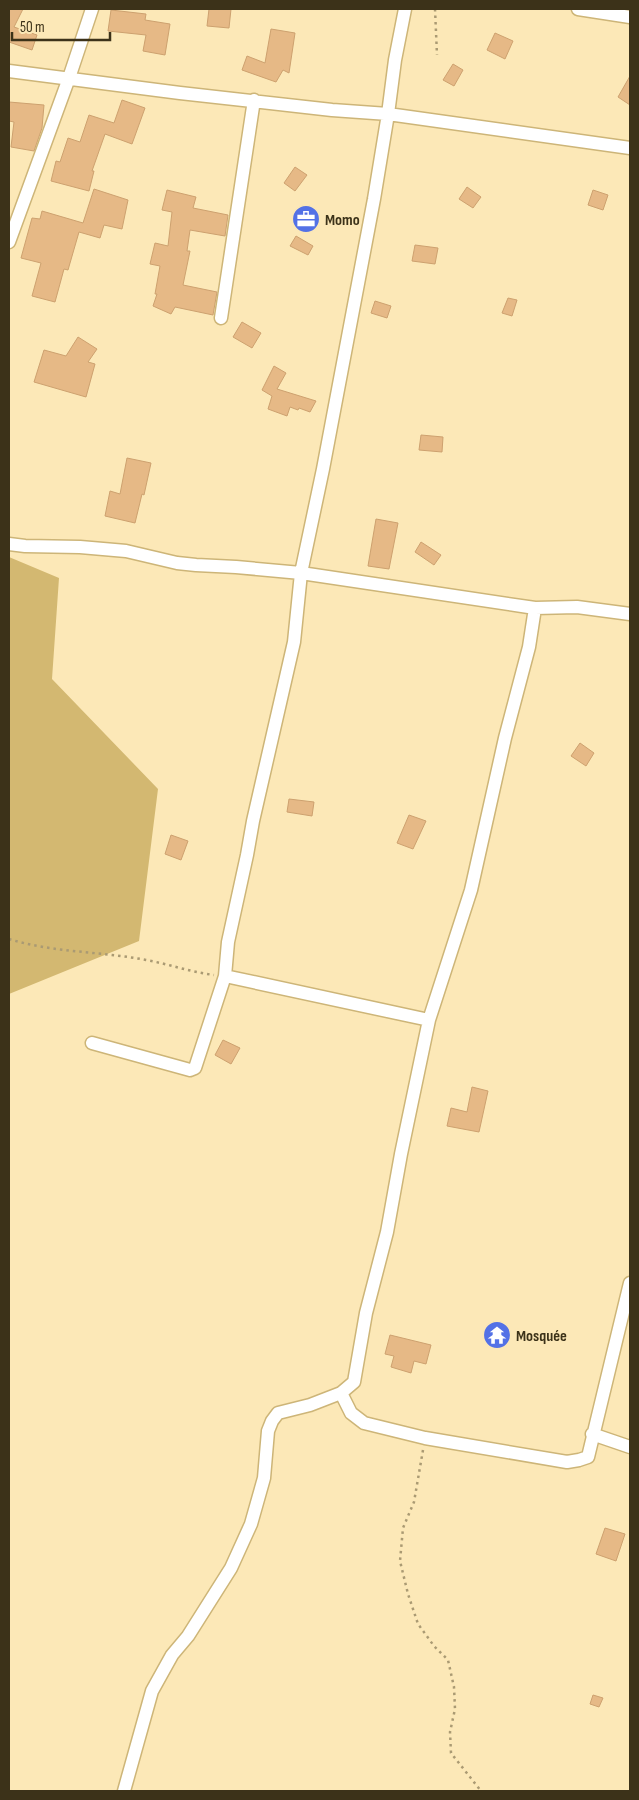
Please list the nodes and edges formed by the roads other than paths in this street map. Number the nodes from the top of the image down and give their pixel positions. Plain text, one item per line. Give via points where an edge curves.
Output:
1 (92, 9) edge
2 (404, 9) edge
3 (578, 9) edge
4 (630, 17) edge
5 (9, 71) edge
6 (69, 78) junction
7 (254, 100) junction
8 (388, 114) junction
9 (630, 148) edge
10 (9, 242) edge
11 (222, 318) dead end
12 (9, 544) edge
13 (301, 573) junction
14 (535, 608) junction
15 (630, 614) edge
16 (225, 976) junction
17 (430, 1020) junction
18 (92, 1043) dead end
19 (630, 1283) edge
20 (340, 1393) junction
21 (592, 1434) junction
22 (630, 1447) edge
23 (124, 1791) edge

1 - 6 street
2 - 8 street
3 - 4 street
5 - 6 street
6 - 7 street
6 - 10 street
7 - 8 street
7 - 11 street
8 - 9 street
8 - 13 street via 327,450
12 - 13 street via 126,551 196,566
13 - 14 street
13 - 16 street via 294,642 252,821 228,942
14 - 15 street via 577,607
14 - 17 street via 529,647 471,890
16 - 17 street
16 - 18 street via 195,1068 190,1070
17 - 20 street via 354,1382
19 - 21 street
20 - 21 street via 351,1413 364,1423 424,1438 567,1462 588,1457
20 - 23 street via 310,1405 278,1412 272,1421 268,1431 264,1478 251,1524 232,1568 172,1655 152,1691
21 - 22 street

